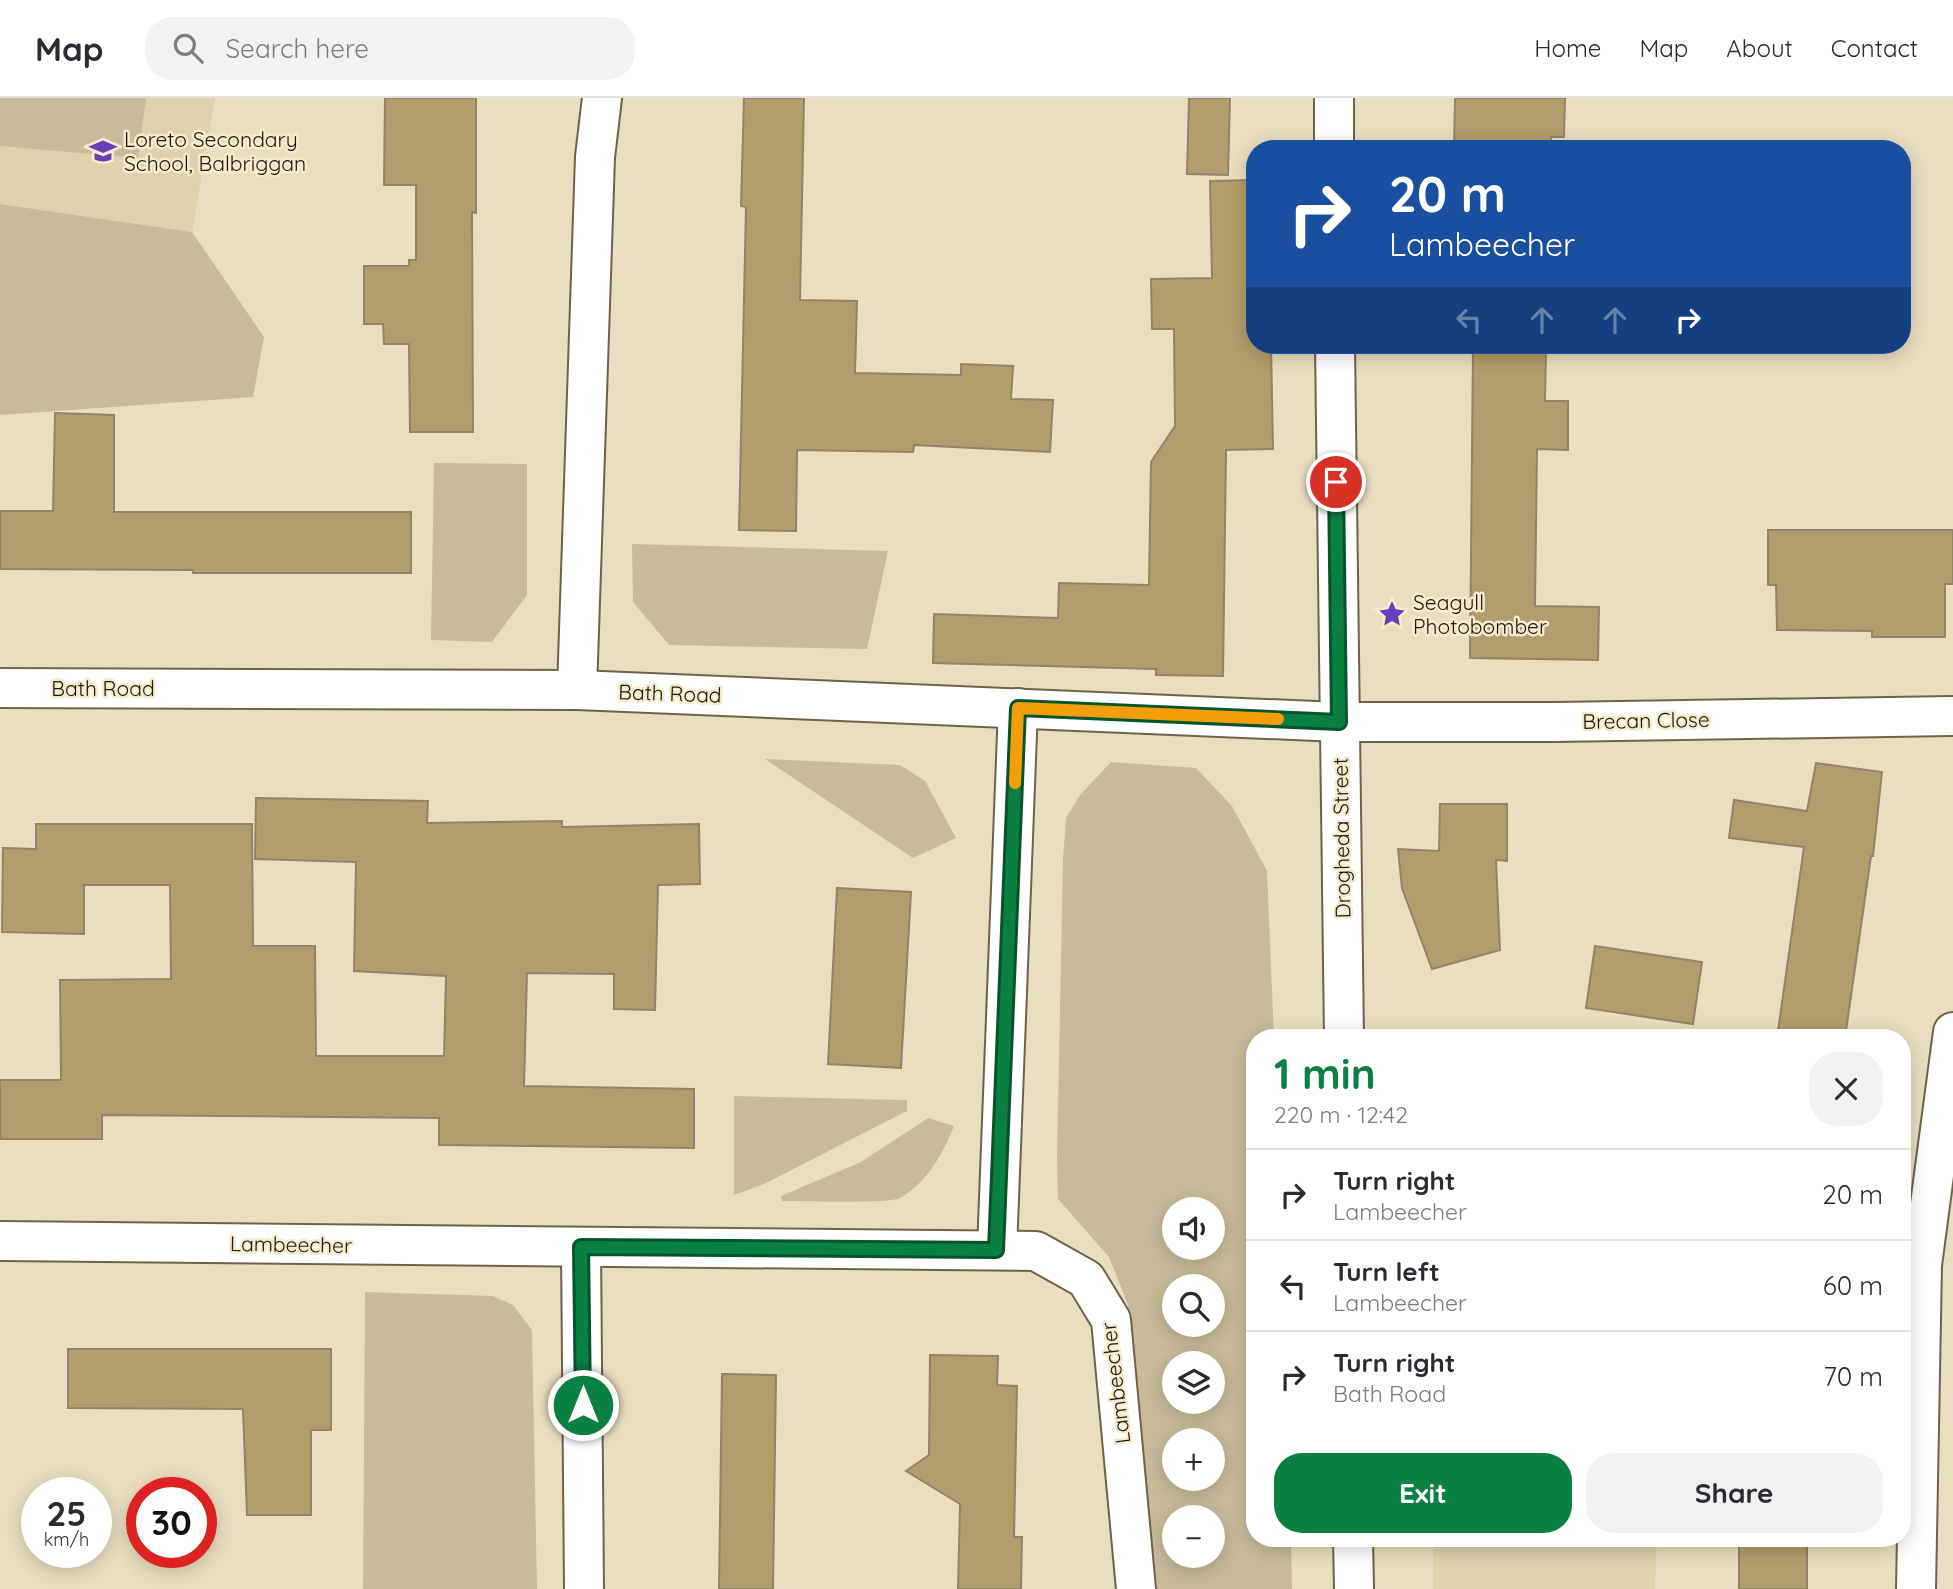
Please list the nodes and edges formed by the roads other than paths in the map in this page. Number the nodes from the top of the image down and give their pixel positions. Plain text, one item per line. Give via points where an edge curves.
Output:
1 (602, 98) edge
2 (1334, 98) edge
3 (1334, 140) edge
4 (1335, 354) edge
5 (0, 688) edge
6 (577, 690) junction
7 (1018, 708) junction
8 (1953, 716) edge
9 (1339, 722) junction
10 (1344, 1029) edge
11 (1953, 1032) edge
12 (0, 1241) edge
13 (581, 1247) junction
14 (996, 1250) junction
15 (1353, 1547) edge
16 (584, 1589) edge
17 (1136, 1589) edge
18 (1354, 1589) edge
19 (1916, 1589) edge

1 - 6 street via 595,157
2 - 3 street
4 - 9 street, Drogheda Street
5 - 6 street, Bath Road
6 - 7 street, Bath Road
7 - 9 street, Bath Road
7 - 14 street
8 - 9 street, Brecan Close
9 - 10 street, Drogheda Street
11 - 19 street via 1922,1265
12 - 13 street, Lambeecher
13 - 14 street, Lambeecher
13 - 16 street
14 - 17 street, Lambeecher via 1036,1251 1059,1262 1086,1279 1111,1320
15 - 18 street

